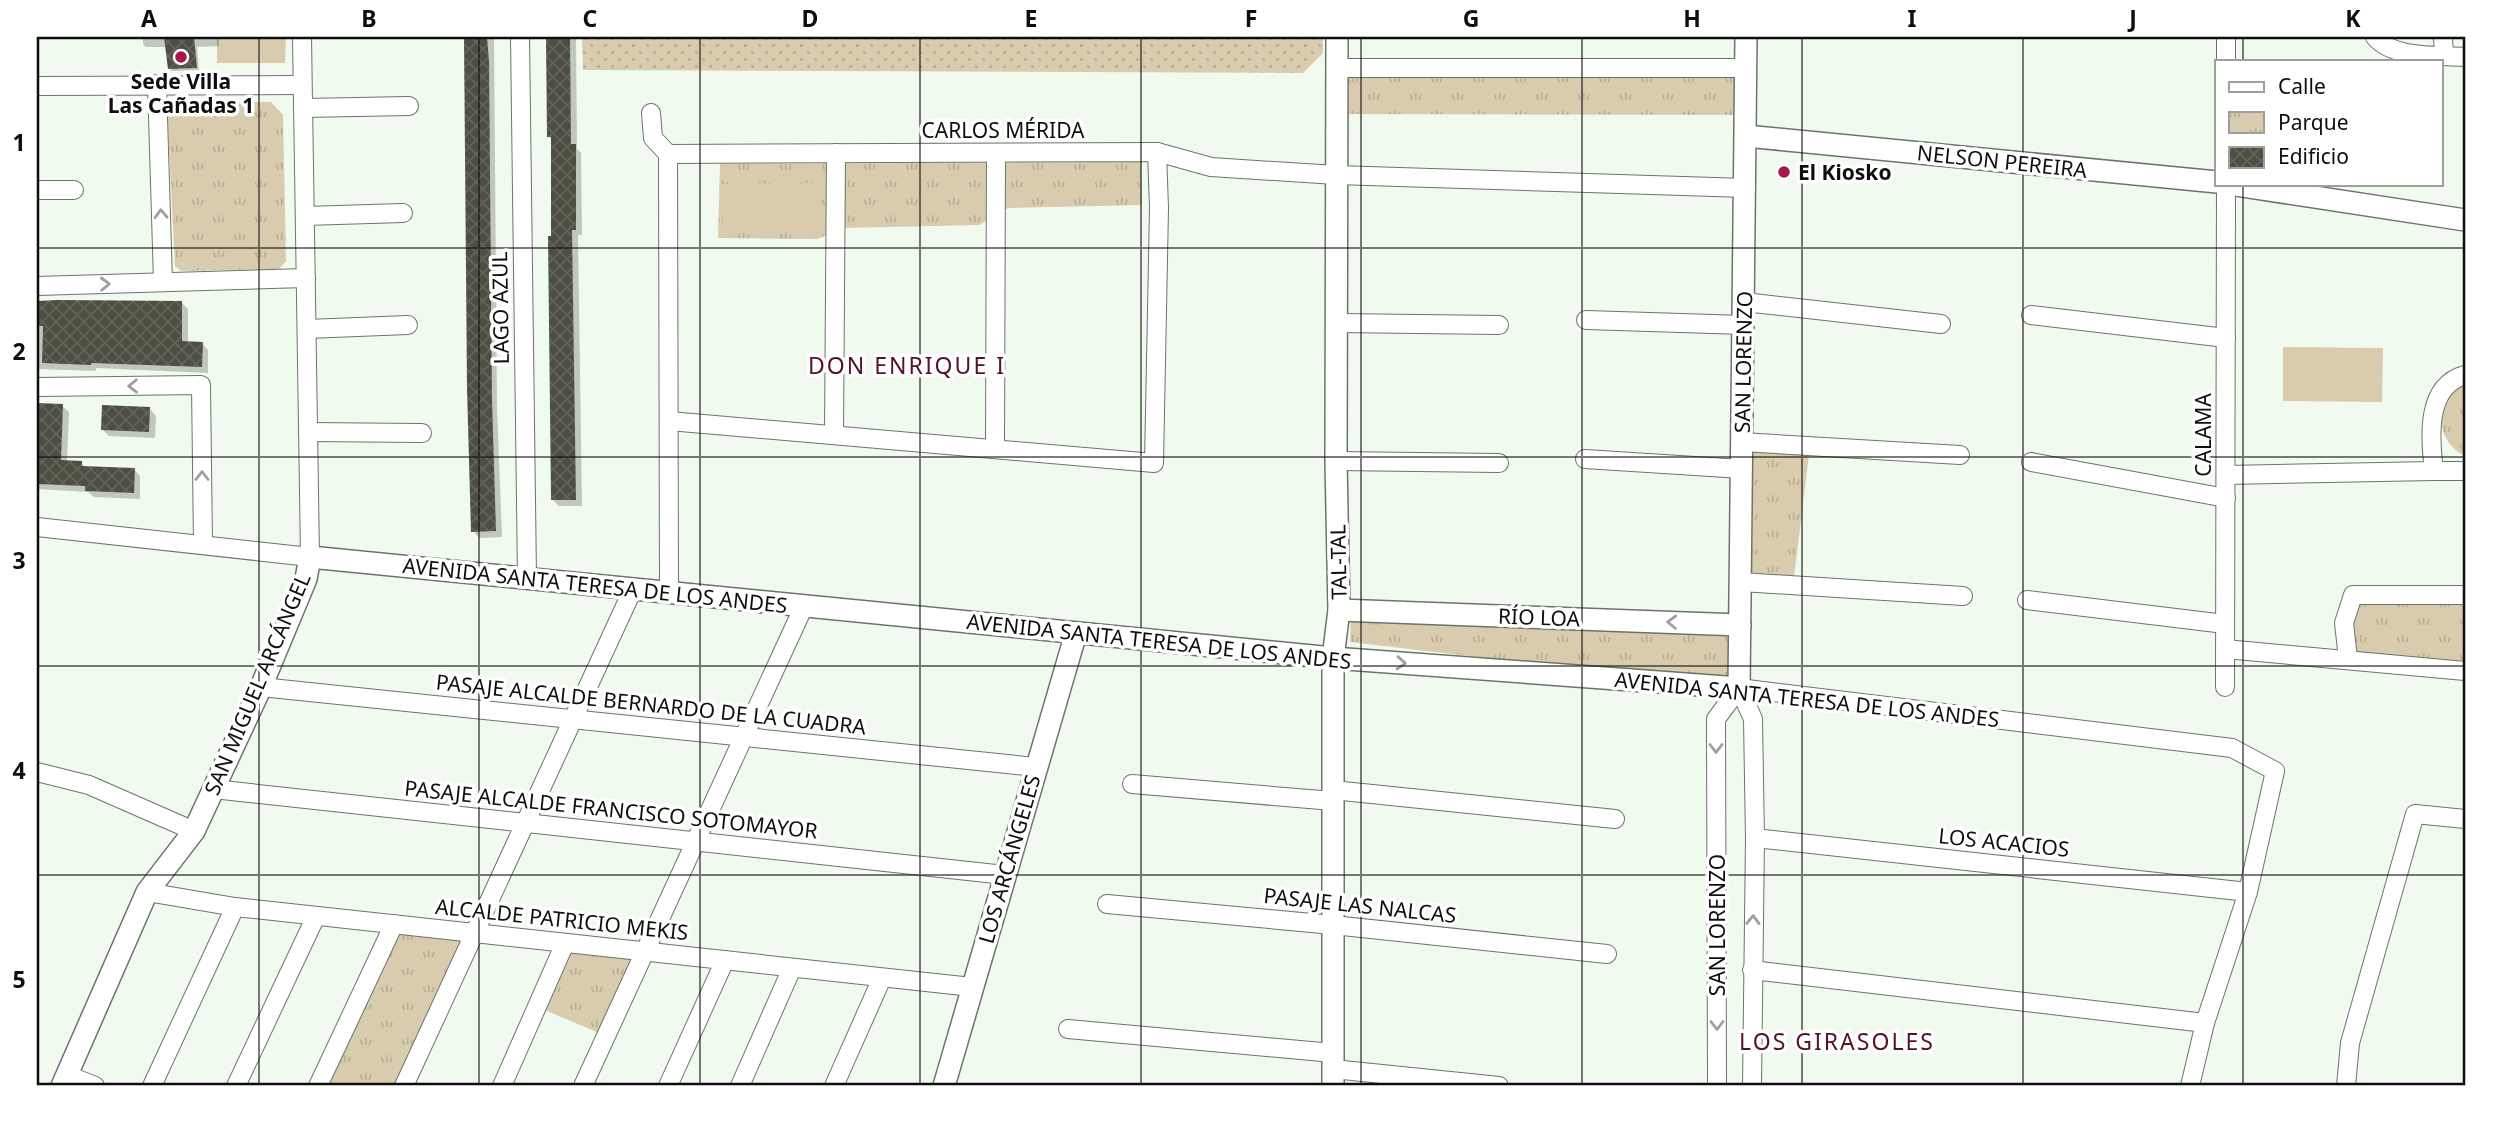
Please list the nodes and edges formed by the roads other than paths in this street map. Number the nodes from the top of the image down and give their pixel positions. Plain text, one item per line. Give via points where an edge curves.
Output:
1 (302, 37) edge
2 (520, 37) edge
3 (1336, 37) edge
4 (1746, 37) edge
5 (2226, 37) edge
6 (2375, 37) edge
7 (2443, 37) edge
8 (2444, 56) junction
9 (2465, 57) edge
10 (2226, 60) edge
11 (1337, 68) junction
12 (1746, 68) junction
13 (157, 84) junction
14 (302, 85) junction
15 (37, 86) edge
16 (409, 106) dead end
17 (303, 108) junction
18 (651, 113) dead end
19 (1746, 135) junction
20 (1157, 152) junction
21 (836, 153) junction
22 (996, 153) junction
23 (668, 154) junction
24 (1336, 175) junction
25 (2215, 182) edge
26 (2228, 186) edge
27 (2241, 186) edge
28 (1746, 188) junction
29 (37, 190) edge
30 (74, 190) dead end
31 (403, 213) dead end
32 (304, 216) junction
33 (2465, 220) edge
34 (306, 278) junction
35 (163, 282) junction
36 (37, 286) edge
37 (1744, 302) junction
38 (2031, 315) dead end
39 (1586, 320) dead end
40 (1337, 323) junction
41 (1941, 324) dead end
42 (408, 325) dead end
43 (1499, 325) dead end
44 (1744, 325) junction
45 (307, 329) junction
46 (2226, 338) junction
47 (2465, 375) edge
48 (37, 387) edge
49 (669, 421) junction
50 (308, 432) junction
51 (422, 433) dead end
52 (834, 434) junction
53 (1742, 442) junction
54 (995, 449) junction
55 (1960, 455) dead end
56 (1585, 459) dead end
57 (1336, 461) junction
58 (2031, 462) dead end
59 (1499, 463) dead end
60 (1742, 469) junction
61 (2434, 471) junction
62 (2465, 471) edge
63 (2226, 475) junction
64 (2226, 498) junction
65 (37, 527) edge
66 (202, 544) junction
67 (310, 556) junction
68 (527, 578) junction
69 (1741, 582) junction
70 (633, 589) junction
71 (669, 592) junction
72 (2465, 594) edge
73 (1963, 596) dead end
74 (2027, 600) dead end
75 (804, 606) junction
76 (1339, 610) junction
77 (2225, 624) junction
78 (1740, 625) junction
79 (1076, 633) junction
80 (2225, 649) junction
81 (1333, 659) junction
82 (2348, 659) junction
83 (2465, 671) edge
84 (261, 687) junction
85 (2225, 687) dead end
86 (1739, 688) junction
87 (573, 718) junction
88 (743, 737) junction
89 (1035, 767) junction
90 (39, 777) edge
91 (1132, 784) dead end
92 (213, 789) junction
93 (1333, 796) junction
94 (1615, 819) dead end
95 (2465, 819) edge
96 (525, 822) junction
97 (194, 831) junction
98 (1755, 838) junction
99 (695, 841) junction
100 (1004, 875) junction
101 (147, 892) junction
102 (2248, 892) junction
103 (1107, 904) dead end
104 (235, 907) junction
105 (316, 916) junction
106 (394, 924) junction
107 (1333, 925) junction
108 (475, 932) junction
109 (565, 943) junction
110 (645, 952) junction
111 (1607, 954) dead end
112 (725, 960) junction
113 (792, 968) junction
114 (1752, 970) junction
115 (882, 978) junction
116 (972, 987) junction
117 (2205, 1023) junction
118 (1068, 1029) dead end
119 (1333, 1069) edge
120 (65, 1081) edge
121 (94, 1086) edge
122 (152, 1086) edge
123 (236, 1086) edge
124 (318, 1086) edge
125 (404, 1086) edge
126 (502, 1086) edge
127 (583, 1086) edge
128 (668, 1086) edge
129 (740, 1086) edge
130 (834, 1086) edge
131 (944, 1086) edge
132 (1499, 1086) edge
133 (1717, 1086) edge
134 (1752, 1086) edge
135 (2190, 1086) edge
136 (2346, 1086) edge

1 - 14 street, SAN MIGUEL ARCÁNGEL
2 - 68 street, LAGO AZUL
3 - 11 street, TAL-TAL
4 - 12 street, SAN LORENZO
5 - 10 street
6 - 8 street via 2394,51
7 - 8 street
8 - 9 street
11 - 12 street
11 - 24 street, TAL-TAL
12 - 19 street, SAN LORENZO
13 - 14 street
13 - 15 street
35 -> 13 street
14 - 17 street, SAN MIGUEL ARCÁNGEL
16 - 17 street
17 - 32 street, SAN MIGUEL ARCÁNGEL
18 - 23 street via 653,138
19 - 25 street, NELSON PEREIRA
19 - 28 street, SAN LORENZO
20 - 22 street, CARLOS MÉRIDA
20 - 24 street, CARLOS MÉRIDA via 1211,167
20 - 54 street via 1154,463
21 - 22 street, CARLOS MÉRIDA
21 - 23 street, CARLOS MÉRIDA
21 - 52 street
22 - 54 street
23 - 49 street
24 - 28 street, CARLOS MÉRIDA
24 - 40 street, TAL-TAL
26 - 46 street, CALAMA
27 - 33 street
28 - 37 street, SAN LORENZO
29 - 30 street
31 - 32 street
32 - 34 street, SAN MIGUEL ARCÁNGEL
34 - 35 street
34 - 45 street, SAN MIGUEL ARCÁNGEL
36 -> 35 street
37 - 41 street
37 - 44 street, SAN LORENZO
38 - 46 street
39 - 44 street
40 - 43 street
40 - 57 street, TAL-TAL
42 - 45 street
44 - 53 street, SAN LORENZO
45 - 50 street, SAN MIGUEL ARCÁNGEL
46 - 63 street, CALAMA
47 - 61 street via 2445,387 2436,402 2431,449
66 -> 48 street via 201,385
49 - 52 street
49 - 71 street
50 - 51 street
50 - 67 street, SAN MIGUEL ARCÁNGEL
52 - 54 street
53 - 55 street
53 - 60 street, SAN LORENZO
56 - 60 street
57 - 59 street
57 - 76 street, TAL-TAL
58 - 64 street
60 - 69 street, SAN LORENZO
61 - 62 street
61 - 63 street
63 - 64 street, CALAMA
64 - 77 street, CALAMA
65 - 66 street, AVENIDA SANTA TERESA DE LOS ANDES
66 - 67 street, AVENIDA SANTA TERESA DE LOS ANDES
67 - 68 street, AVENIDA SANTA TERESA DE LOS ANDES
67 - 84 street, SAN MIGUEL ARCÁNGEL via 306,579
68 - 70 street, AVENIDA SANTA TERESA DE LOS ANDES
69 - 73 street
69 - 78 street, SAN LORENZO
70 - 71 street, AVENIDA SANTA TERESA DE LOS ANDES
70 - 87 street
71 - 75 street, AVENIDA SANTA TERESA DE LOS ANDES
72 - 82 street via 2353,596 2344,623
74 - 77 street
75 - 79 street, AVENIDA SANTA TERESA DE LOS ANDES
75 - 88 street
78 -> 76 street, RÍO LOA
76 - 81 street, TAL-TAL
77 - 80 street, CALAMA
78 - 86 street, SAN LORENZO
79 - 81 street, AVENIDA SANTA TERESA DE LOS ANDES
79 - 89 street, LOS ARCÁNGELES
80 - 82 street
80 - 85 street, CALAMA
81 -> 86 street, AVENIDA SANTA TERESA DE LOS ANDES
81 - 93 street, TAL-TAL
82 - 83 street
84 - 87 street, PASAJE ALCALDE BERNARDO DE LA CUADRA
84 - 92 street, SAN MIGUEL ARCÁNGEL
86 - 98 street, SAN LORENZO via 1753,719
86 - 102 street, AVENIDA SANTA TERESA DE LOS ANDES via 2232,748 2275,771
86 -> 133 street, SAN LORENZO via 1716,719
87 - 88 street, PASAJE ALCALDE BERNARDO DE LA CUADRA
87 - 96 street
88 - 89 street, PASAJE ALCALDE BERNARDO DE LA CUADRA
88 - 99 street
89 - 100 street, LOS ARCÁNGELES
90 - 97 street via 89,785
91 - 93 street
92 - 96 street, PASAJE ALCALDE FRANCISCO SOTOMAYOR
92 - 97 street, SAN MIGUEL ARCÁNGEL
93 - 94 street
93 - 107 street, TAL-TAL
95 - 136 street via 2415,814 2350,1043
96 - 99 street, PASAJE ALCALDE FRANCISCO SOTOMAYOR
96 - 108 street
97 - 101 street, SAN MIGUEL ARCÁNGEL
98 - 102 street, LOS ACACIOS
114 -> 98 street, SAN LORENZO
99 - 100 street, PASAJE ALCALDE FRANCISCO SOTOMAYOR
99 - 110 street
100 - 116 street, LOS ARCÁNGELES
101 - 104 street, ALCALDE PATRICIO MEKIS
101 - 120 street, SAN MIGUEL ARCÁNGEL
102 - 117 street
103 - 107 street, PASAJE LAS NALCAS
104 - 105 street, ALCALDE PATRICIO MEKIS
104 - 122 street
105 - 106 street, ALCALDE PATRICIO MEKIS
105 - 123 street
106 - 108 street, ALCALDE PATRICIO MEKIS
106 - 124 street
107 - 111 street, PASAJE LAS NALCAS
107 - 119 street, TAL-TAL
108 - 109 street, ALCALDE PATRICIO MEKIS
108 - 125 street
109 - 110 street, ALCALDE PATRICIO MEKIS
109 - 126 street
110 - 112 street, ALCALDE PATRICIO MEKIS
110 - 127 street
112 - 113 street, ALCALDE PATRICIO MEKIS
112 - 128 street
113 - 115 street, ALCALDE PATRICIO MEKIS
113 - 129 street
114 - 117 street
114 - 134 street, SAN LORENZO
115 - 116 street, ALCALDE PATRICIO MEKIS
115 - 130 street
116 - 131 street, LOS ARCÁNGELES
117 - 135 street
118 - 119 street
119 - 132 street
120 - 121 street

